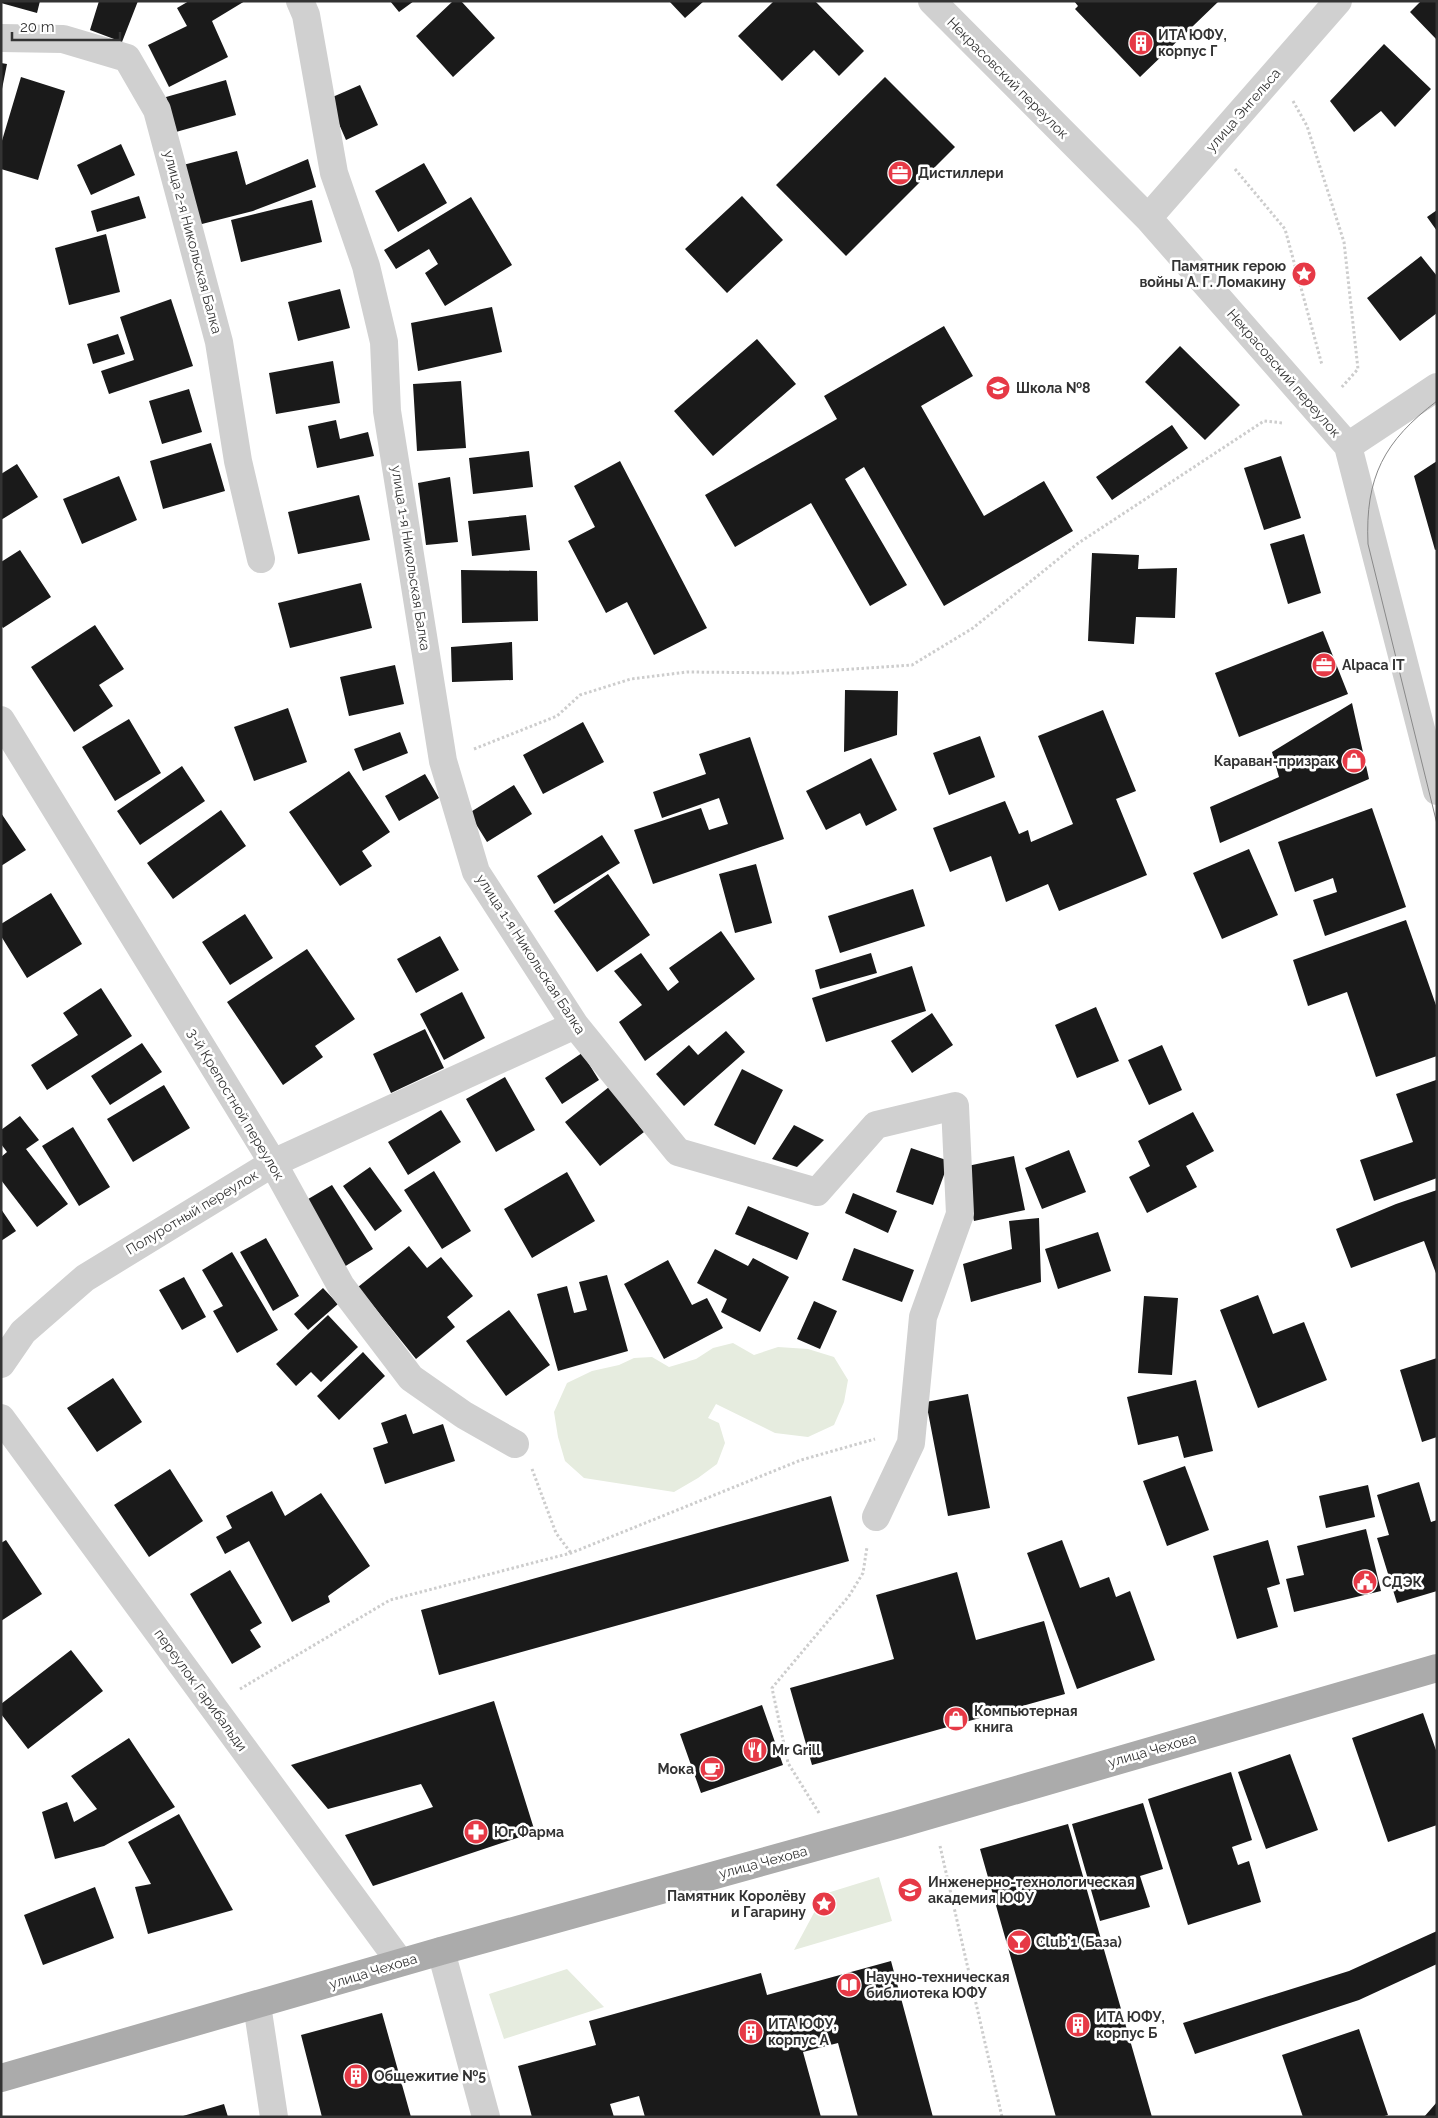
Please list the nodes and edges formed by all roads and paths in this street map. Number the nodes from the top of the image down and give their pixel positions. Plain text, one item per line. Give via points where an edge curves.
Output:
1 (300, 1) edge
2 (932, 1) edge
3 (1338, 1) edge
4 (1, 38) edge
5 (1276, 72) junction
6 (1213, 144) junction
7 (1148, 218) junction
8 (1324, 372) dead end
9 (1437, 387) edge
10 (1339, 390) dead end
11 (1292, 424) dead end
12 (1348, 446) junction
13 (261, 559) dead end
14 (1, 720) edge
15 (443, 761) junction
16 (1437, 791) edge
17 (575, 1025) junction
18 (273, 1163) junction
19 (1, 1364) edge
20 (1, 1418) edge
21 (913, 1429) junction
22 (515, 1444) joint
23 (876, 1517) joint
24 (571, 1553) junction
25 (1437, 1668) edge
26 (212, 1706) junction
27 (934, 1813) junction
28 (835, 1842) junction
29 (441, 1951) junction
30 (400, 1962) junction
31 (257, 2005) junction
32 (1, 2078) edge
33 (274, 2117) edge
34 (486, 2117) edge
35 (1002, 2117) edge

1 - 15 street, улица 1-я Никольская Балка via 306,15 334,173 366,266 384,342 387,411
2 - 7 street, Некрасовский переулок
3 - 5 street, улица Энгельса
4 - 13 street, улица 2-я Никольская Балка via 63,39 127,58 157,110 219,342 238,461
5 - 6 street, улица Энгельса
5 - 10 path via 1308,126 1344,242 1358,369
6 - 7 street, улица Энгельса
6 - 8 path via 1285,229
7 - 12 street, Некрасовский переулок
9 - 12 street
11 - 15 path via 1264,420 1077,544 973,628 912,665 793,673 687,672 631,679 580,696 557,716
12 - 16 street, Некрасовский переулок
14 - 18 street, 3-й Крепостной переулок
15 - 17 street, улица 1-я Никольская Балка via 476,872
17 - 18 street, Полуротный переулок
17 - 21 street, улица 1-я Никольская Балка via 678,1152 817,1192 876,1125 955,1106 960,1214 923,1317
18 - 19 street, Полуротный переулок via 84,1278 23,1332
18 - 22 street, 3-й Крепостной переулок via 341,1286 411,1378 464,1415
20 - 26 street, переулок Гарибальди
21 - 23 street, улица 1-я Никольская Балка via 911,1443
21 - 24 path via 800,1460
22 - 24 path via 529,1462 556,1533
23 - 28 path via 863,1574 772,1688 788,1763
24 - 26 path via 390,1600
25 - 27 main road, улица Чехова
26 - 30 street, переулок Гарибальди
27 - 28 main road, улица Чехова
27 - 35 path
28 - 29 main road, улица Чехова
29 - 30 main road, улица Чехова
29 - 34 street
30 - 31 main road, улица Чехова
31 - 32 main road, улица Чехова
31 - 33 street

